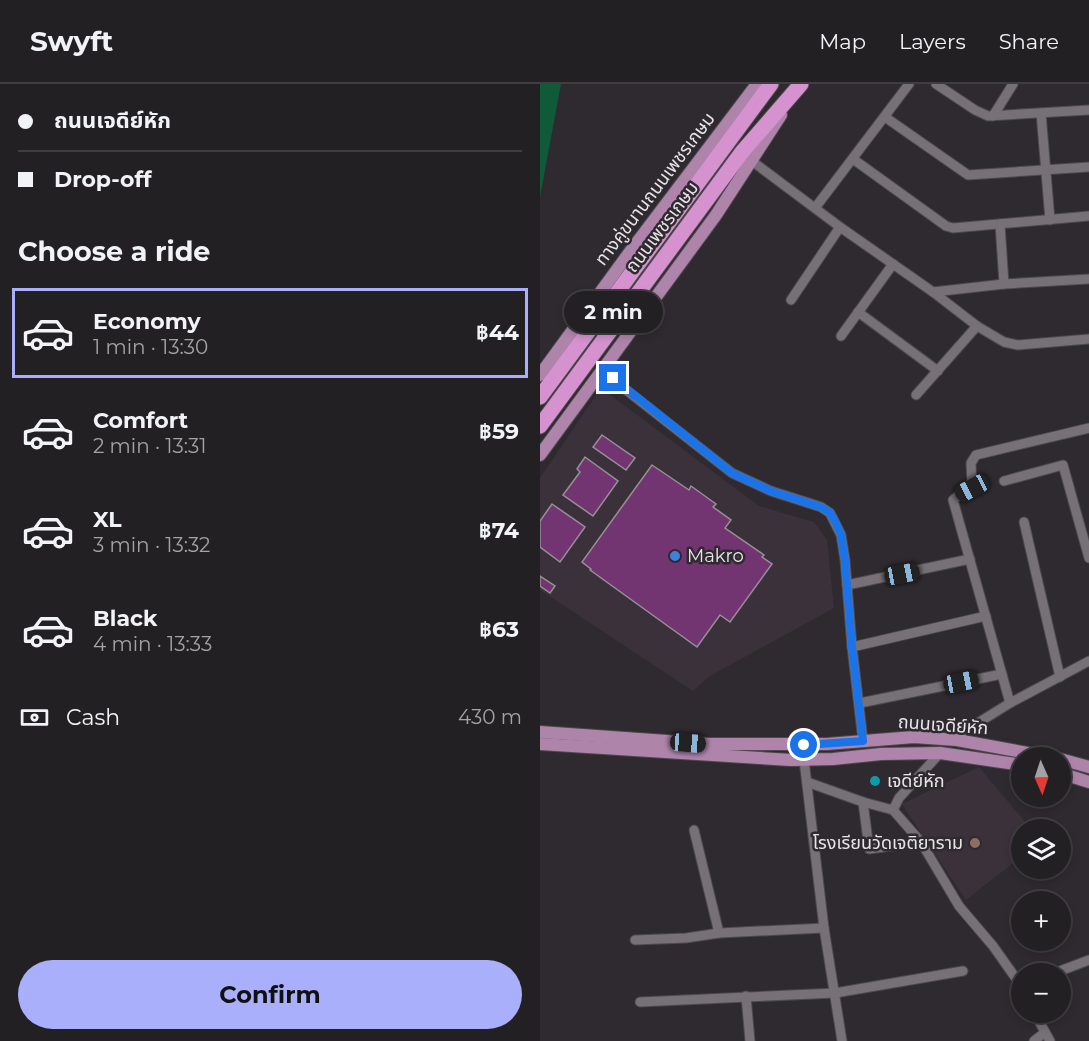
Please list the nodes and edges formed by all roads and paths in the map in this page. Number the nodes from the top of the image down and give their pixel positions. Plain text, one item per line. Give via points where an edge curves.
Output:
1 (758, 84) edge
2 (771, 84) edge
3 (909, 84) edge
4 (1013, 84) edge
5 (941, 85) edge
6 (799, 86) edge
7 (1089, 110) edge
8 (1041, 113) junction
9 (993, 116) junction
10 (885, 117) junction
11 (853, 159) junction
12 (752, 161) junction
13 (1089, 167) edge
14 (1046, 170) junction
15 (815, 208) junction
16 (1089, 216) edge
17 (1050, 220) junction
18 (1000, 224) junction
19 (840, 227) junction
20 (892, 264) junction
21 (1089, 279) edge
22 (1004, 284) junction
23 (933, 292) junction
24 (791, 300) dead end
25 (858, 312) junction
26 (977, 326) junction
27 (841, 336) dead end
28 (1089, 339) edge
29 (602, 371) junction
30 (938, 371) junction
31 (540, 375) edge
32 (916, 395) dead end
33 (540, 397) edge
34 (540, 426) edge
35 (1089, 428) edge
36 (540, 455) edge
37 (1005, 481) dead end
38 (1024, 522) dead end
39 (1089, 558) edge
40 (970, 559) junction
41 (847, 585) junction
42 (986, 616) junction
43 (852, 647) junction
44 (1089, 661) edge
45 (1002, 674) junction
46 (1060, 676) junction
47 (860, 703) junction
48 (1010, 703) junction
49 (540, 732) edge
50 (957, 740) junction
51 (863, 741) junction
52 (540, 744) edge
53 (1011, 750) edge
54 (940, 753) junction
55 (804, 760) junction
56 (1071, 762) edge
57 (1011, 763) edge
58 (1089, 767) edge
59 (1071, 776) edge
60 (807, 782) junction
61 (1089, 782) edge
62 (863, 802) junction
63 (893, 810) junction
64 (694, 830) dead end
65 (921, 842) junction
66 (824, 928) junction
67 (719, 933) junction
68 (635, 940) dead end
69 (1089, 960) edge
70 (1071, 967) edge
71 (963, 971) dead end
72 (1011, 971) edge
73 (835, 993) junction
74 (746, 996) junction
75 (639, 1002) dead end
76 (1040, 1023) edge
77 (1047, 1037) edge
78 (750, 1041) edge
79 (842, 1041) edge
80 (1034, 1041) edge

1 - 31 main road, ทางคู่ขนานถนนเพชรเกษม
2 - 33 highway, ถนนเพชรเกษม
3 - 10 street
4 - 9 street
5 - 9 street via 975,110
6 - 12 main road
6 - 34 highway, ถนนเพชรเกษม via 742,152
7 - 8 street
8 - 9 street
8 - 14 street
10 - 11 street
10 - 14 street via 968,175
11 - 15 street
11 - 18 street via 946,226
12 - 15 street
12 - 29 main road
13 - 14 street
14 - 17 street
15 - 19 street
16 - 17 street
17 - 18 street
18 - 22 street
19 - 20 street
19 - 24 street
20 - 23 street
20 - 25 street
21 - 22 street
22 - 23 street
23 - 26 street
25 - 27 street
25 - 30 street
26 - 28 street via 1012,345
26 - 30 street
29 - 36 main road
29 - 41 street via 732,473 830,513 841,535
30 - 32 street
35 - 40 street via 973,457 972,488 954,500
37 - 39 street via 1063,465
38 - 46 street
40 - 41 street
40 - 42 street
41 - 43 street
42 - 43 street
42 - 45 street
43 - 47 street
44 - 46 street
45 - 47 street
45 - 48 street
46 - 48 street
47 - 51 street
48 - 50 street via 964,731
49 - 51 main road, ถนนเจดีย์หัก via 709,744 815,745
50 - 51 main road, ถนนเจดีย์หัก via 914,737
50 - 53 main road, ถนนเจดีย์หัก
52 - 55 main road, ถนนเจดีย์หัก
54 - 55 main road, ถนนเจดีย์หัก
54 - 57 main road, ถนนเจดีย์หัก
54 - 63 street via 899,798
55 - 60 street
56 - 58 main road
59 - 61 main road
60 - 62 street
60 - 66 street
62 - 63 street
62 - 65 street via 869,849
63 - 65 street
64 - 67 street
65 - 72 street via 959,906
66 - 67 street
66 - 73 street
67 - 68 street
69 - 70 street
71 - 73 street
73 - 74 street
73 - 79 street
74 - 75 street
74 - 78 street
76 - 77 street
77 - 80 street

